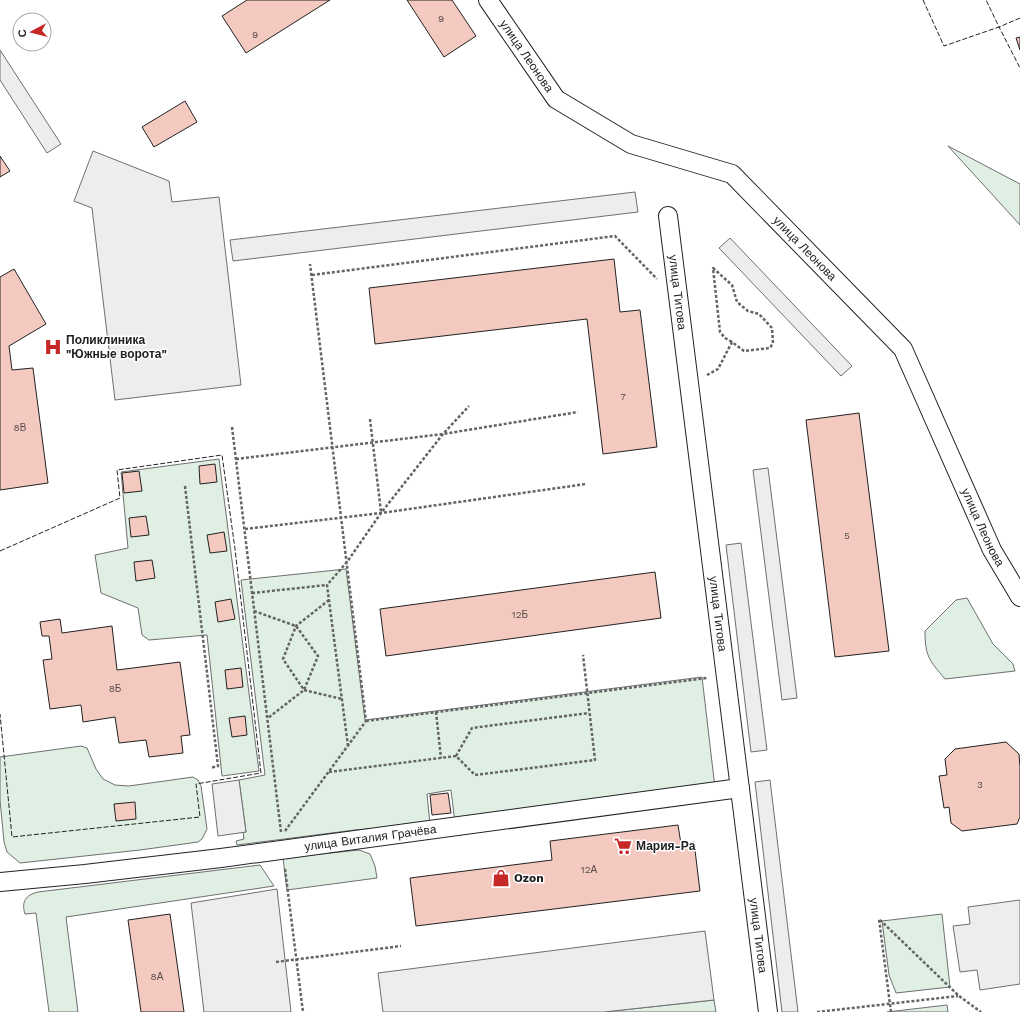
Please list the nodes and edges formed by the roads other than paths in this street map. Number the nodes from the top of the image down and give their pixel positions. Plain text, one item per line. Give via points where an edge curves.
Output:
1 (488, 0) edge
2 (668, 216) dead end
3 (1020, 598) edge
4 (740, 788) junction
5 (0, 882) edge
6 (768, 1012) edge

1 - 3 street, улица Леонова via 556,99 631,144 732,174 903,349 992,550
2 - 4 street, улица Титова
4 - 5 street, улица Виталия Грачёва via 283,850
4 - 6 street, улица Титова

